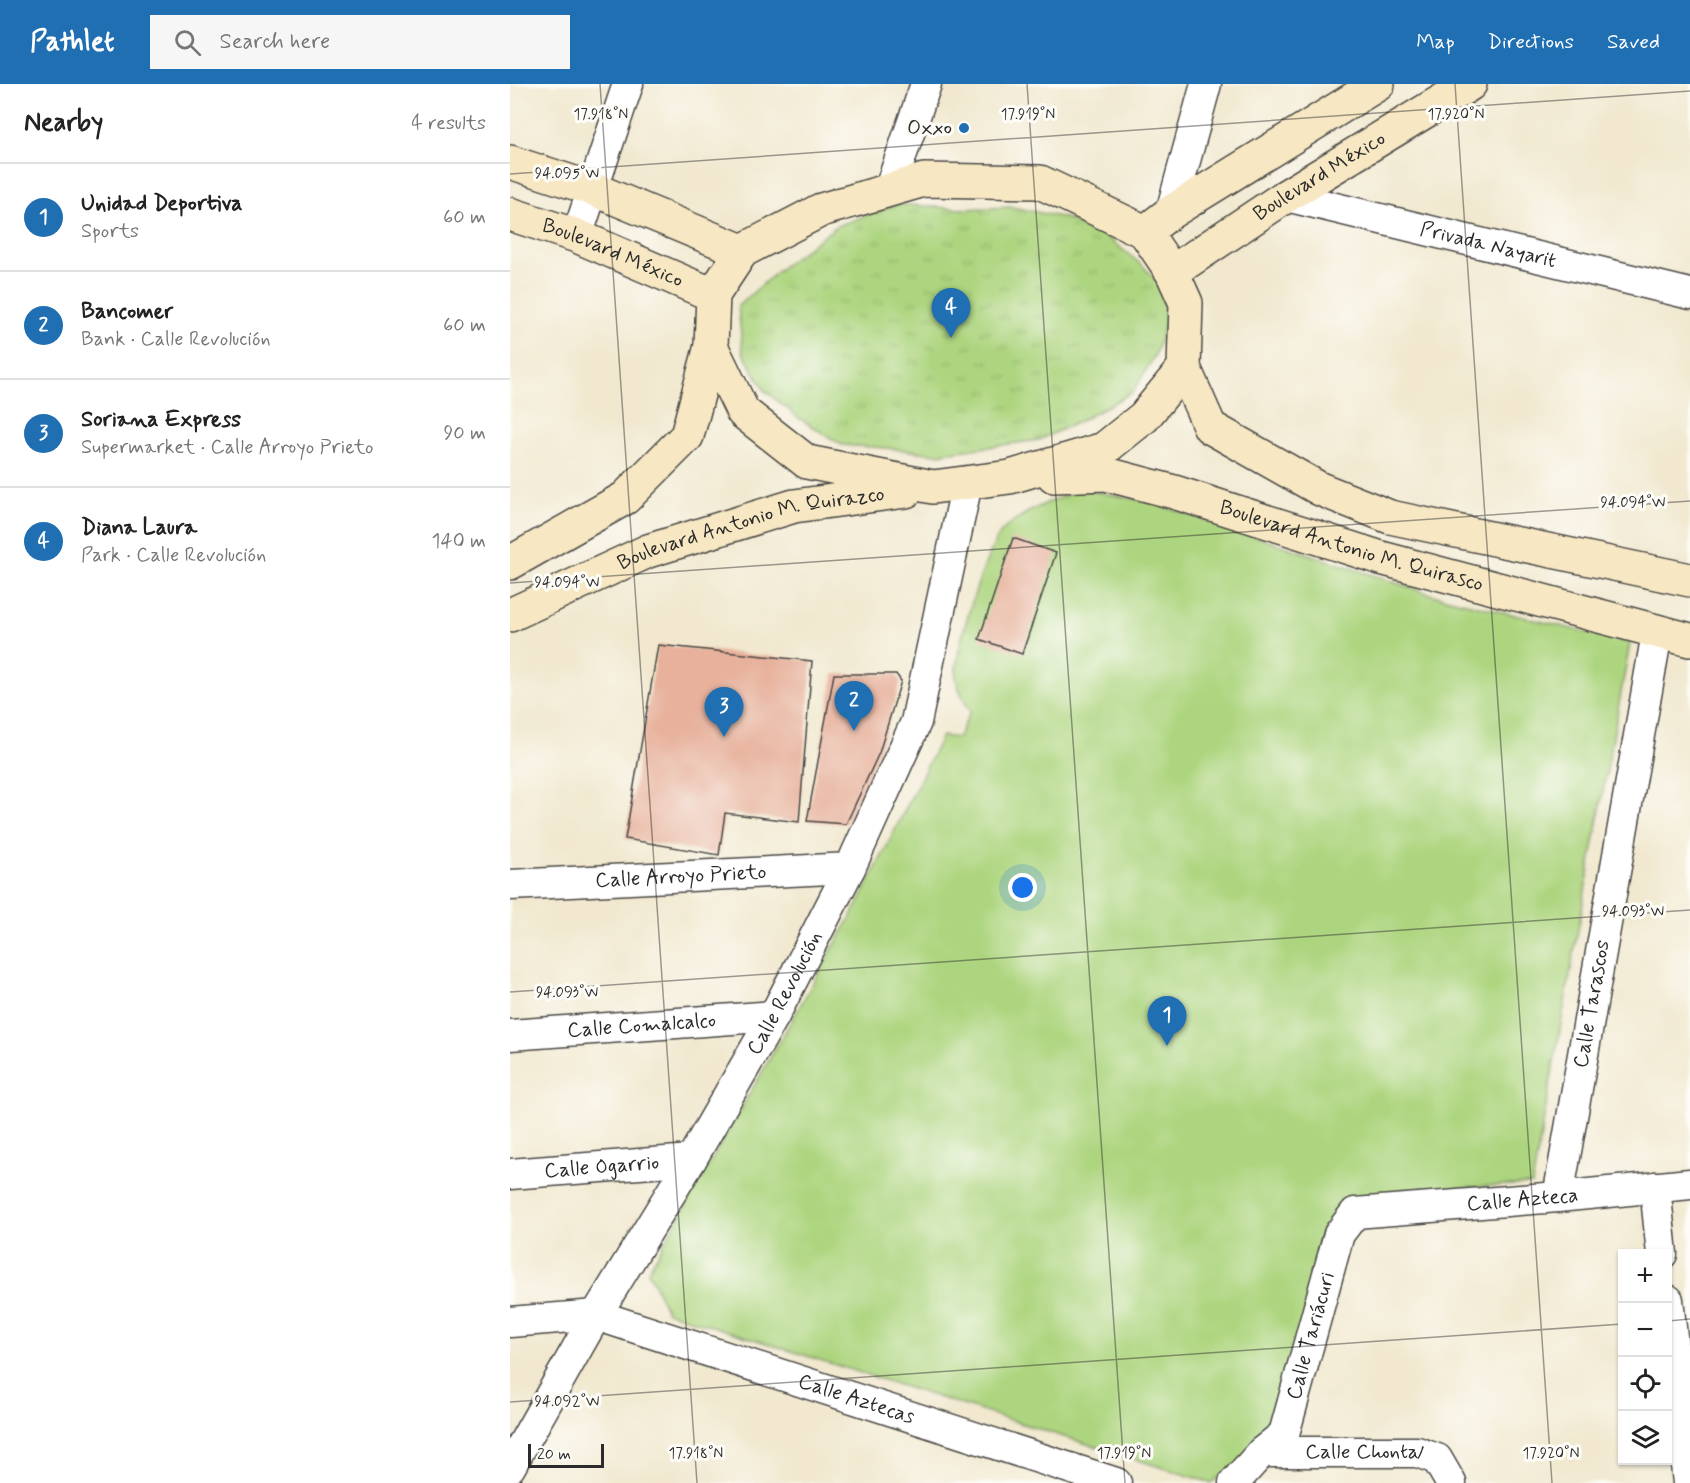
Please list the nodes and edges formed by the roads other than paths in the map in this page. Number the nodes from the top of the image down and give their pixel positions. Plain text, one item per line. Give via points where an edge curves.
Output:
1 (628, 84) edge
2 (926, 84) edge
3 (1206, 84) edge
4 (1378, 84) edge
5 (1470, 84) edge
6 (510, 162) edge
7 (593, 189) junction
8 (889, 191) junction
9 (1286, 196) junction
10 (1171, 212) junction
11 (510, 214) edge
12 (1145, 232) junction
13 (577, 236) junction
14 (742, 250) junction
15 (1172, 272) junction
16 (1690, 294) edge
17 (713, 295) junction
18 (711, 346) junction
19 (1184, 368) junction
20 (1011, 477) junction
21 (967, 483) junction
22 (933, 487) junction
23 (510, 563) edge
24 (1690, 580) edge
25 (510, 615) edge
26 (1657, 633) junction
27 (1690, 640) edge
28 (850, 868) junction
29 (510, 885) edge
30 (774, 1016) junction
31 (510, 1035) edge
32 (691, 1160) junction
33 (510, 1174) edge
34 (1690, 1184) edge
35 (1655, 1187) junction
36 (1558, 1197) junction
37 (1355, 1213) joint
38 (1661, 1249) edge
39 (1668, 1303) edge
40 (596, 1315) junction
41 (510, 1322) edge
42 (1262, 1452) junction
43 (510, 1467) edge
44 (1116, 1483) edge
45 (1234, 1483) edge
46 (1451, 1483) edge
47 (1688, 1483) edge

1 - 7 street
2 - 8 street
3 - 10 street
4 - 10 main road
5 - 9 main road, Boulevard México
6 - 7 main road
7 - 13 street
7 - 14 main road
8 - 12 main road via 924,180 1040,182
8 - 14 main road via 821,210
9 - 15 main road, Boulevard México
9 - 16 street, Privada Nayarit
10 - 12 main road
11 - 13 main road, Boulevard México
12 - 15 main road
13 - 17 main road, Boulevard México
14 - 17 main road
15 - 19 main road via 1186,303
17 - 18 main road
18 - 22 main road via 743,412 807,462
18 - 23 main road via 687,436 626,498
19 - 20 main road via 1144,417 1104,449
19 - 24 main road, Boulevard Antonio M. Quirasco via 1210,427 1320,489 1390,518
20 - 21 main road, Boulevard Antonio M. Quirazco
20 - 26 main road, Boulevard Antonio M. Quirasco via 1107,474 1381,558
21 - 22 main road, Boulevard Antonio M. Quirazco
21 - 28 street, Calle Revolución via 916,722
22 - 25 main road, Boulevard Antonio M. Quirazco via 794,506 648,550
26 - 27 main road, Boulevard Antonio M. Quirasco
26 - 36 street, Calle Tarascos
28 - 29 street, Calle Arroyo Prieto
28 - 30 street, Calle Revolución
30 - 31 street, Calle Comalcalco
30 - 32 street, Calle Revolución
32 - 33 street, Calle Ogarrio
32 - 40 street, Calle Revolución
34 - 35 street, Calle Azteca
35 - 36 street, Calle Azteca
35 - 38 street
36 - 37 street, Calle Azteca
37 - 42 street, Calle Tariácuri via 1339,1234 1284,1434
39 - 47 street
40 - 41 street
40 - 43 street, Calle Revolución
40 - 44 street, Calle Aztecas
42 - 45 street, Calle Tariácuri
42 - 46 street, Calle Chontal via 1417,1452 1437,1459

